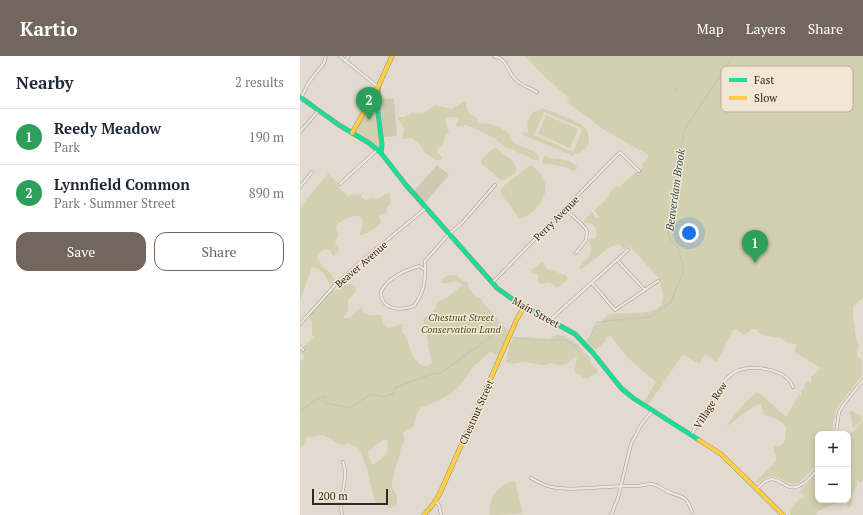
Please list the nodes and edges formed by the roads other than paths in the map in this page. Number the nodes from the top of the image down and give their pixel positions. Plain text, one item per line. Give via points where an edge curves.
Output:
1 (326, 56) edge
2 (340, 56) edge
3 (349, 56) edge
4 (392, 56) edge
5 (494, 56) edge
6 (346, 61) junction
7 (378, 87) junction
8 (537, 92) dead end
9 (300, 97) edge
10 (318, 111) junction
11 (300, 132) edge
12 (352, 133) junction
13 (379, 151) junction
14 (639, 171) dead end
15 (312, 172) dead end
16 (340, 184) dead end
17 (495, 185) dead end
18 (300, 187) edge
19 (426, 208) junction
20 (564, 208) junction
21 (449, 234) junction
22 (628, 250) dead end
23 (576, 253) dead end
24 (425, 260) junction
25 (617, 260) junction
26 (419, 266) junction
27 (425, 270) junction
28 (658, 282) dead end
29 (492, 283) junction
30 (592, 283) junction
31 (644, 290) junction
32 (524, 307) junction
33 (550, 320) junction
34 (300, 324) edge
35 (300, 346) edge
36 (304, 350) dead end
37 (863, 380) edge
38 (793, 387) dead end
39 (652, 412) junction
40 (836, 431) edge
41 (692, 435) junction
42 (343, 462) dead end
43 (815, 472) edge
44 (531, 478) dead end
45 (621, 485) junction
46 (757, 490) junction
47 (435, 501) junction
48 (692, 512) dead end
49 (342, 515) edge
50 (424, 515) edge
51 (441, 515) edge
52 (610, 515) edge
53 (783, 515) edge

1 - 9 street via 324,63
2 - 6 street
3 - 6 street
4 - 7 street
5 - 8 street via 504,61 518,82
6 - 7 street
7 - 12 street
7 - 13 street via 382,144
9 - 10 street, Main Street
10 - 11 street
10 - 12 street, Main Street
12 - 13 street, Main Street
13 - 16 street
13 - 19 street, Main Street
14 - 20 street, Perry Avenue via 620,152
15 - 18 street
17 - 21 street
19 - 21 street, Main Street
19 - 34 street, Beaver Avenue via 336,284
20 - 23 street via 575,220 584,225 587,231 586,240
20 - 29 street, Perry Avenue
21 - 24 street
21 - 29 street, Main Street
22 - 25 street
24 - 26 street
24 - 27 street
25 - 30 street
25 - 31 street
26 - 27 street
26 - 27 street via 399,274 383,288 381,295 386,305 401,309 414,306 425,285
28 - 31 street
29 - 32 street, Main Street
30 - 31 street via 615,310
30 - 33 street
32 - 33 street, Main Street
32 - 47 street, Chestnut Street
33 - 39 street, Main Street via 575,334 621,388
35 - 36 street
37 - 40 street via 839,412
38 - 41 street, Village Row via 784,375 768,370 748,369 733,373 722,385
39 - 41 street, Main Street
39 - 45 street via 641,425 631,444
41 - 46 street, Main Street via 727,459
42 - 49 street via 345,478 340,502
43 - 46 street via 798,487 788,487 773,479 762,484
44 - 45 street via 557,488 608,488
45 - 48 street via 659,486 669,493 686,498
45 - 52 street
46 - 53 street, Main Street
47 - 50 street, Chestnut Street
47 - 51 street

